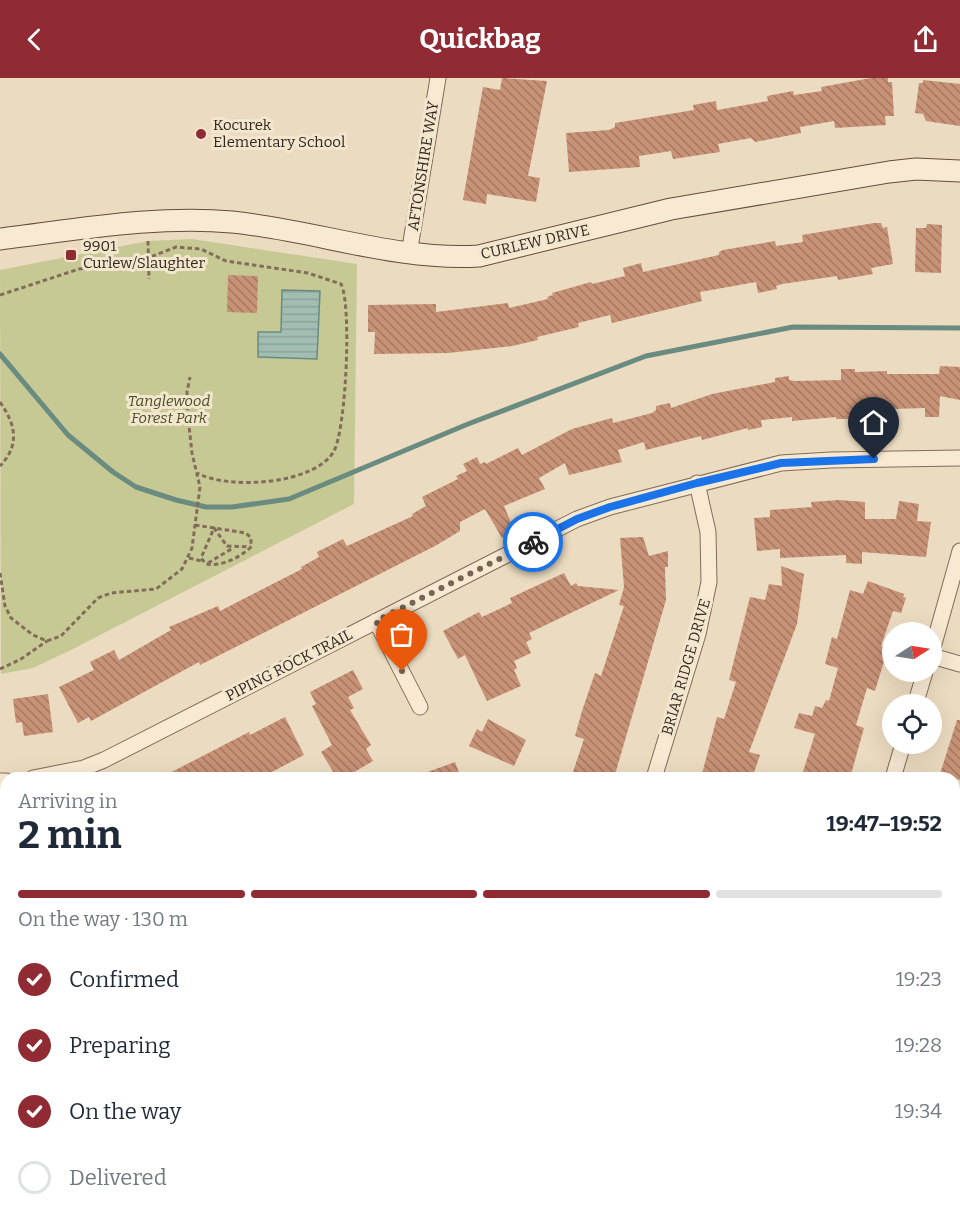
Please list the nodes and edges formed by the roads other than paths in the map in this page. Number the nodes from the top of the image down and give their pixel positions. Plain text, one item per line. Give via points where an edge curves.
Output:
1 (438, 78) edge
2 (960, 171) edge
3 (0, 239) edge
4 (409, 254) junction
5 (960, 458) edge
6 (697, 483) junction
7 (960, 551) edge
8 (376, 621) junction
9 (941, 622) edge
10 (942, 658) edge
11 (960, 664) edge
12 (420, 707) dead end
13 (900, 754) edge
14 (64, 772) edge
15 (656, 772) edge
16 (894, 772) edge

1 - 4 street, AFTONSHIRE WAY
2 - 4 street, CURLEW DRIVE via 889,172 671,208 479,256
3 - 4 street, CURLEW DRIVE via 162,220 194,220 262,226
5 - 6 street, PIPING ROCK TRAIL via 806,460
6 - 8 street, PIPING ROCK TRAIL via 577,519
6 - 15 street, BRIAR RIDGE DRIVE via 708,531 710,582
7 - 9 street
8 - 12 street
8 - 14 street, PIPING ROCK TRAIL via 104,760
10 - 11 street
13 - 16 street

